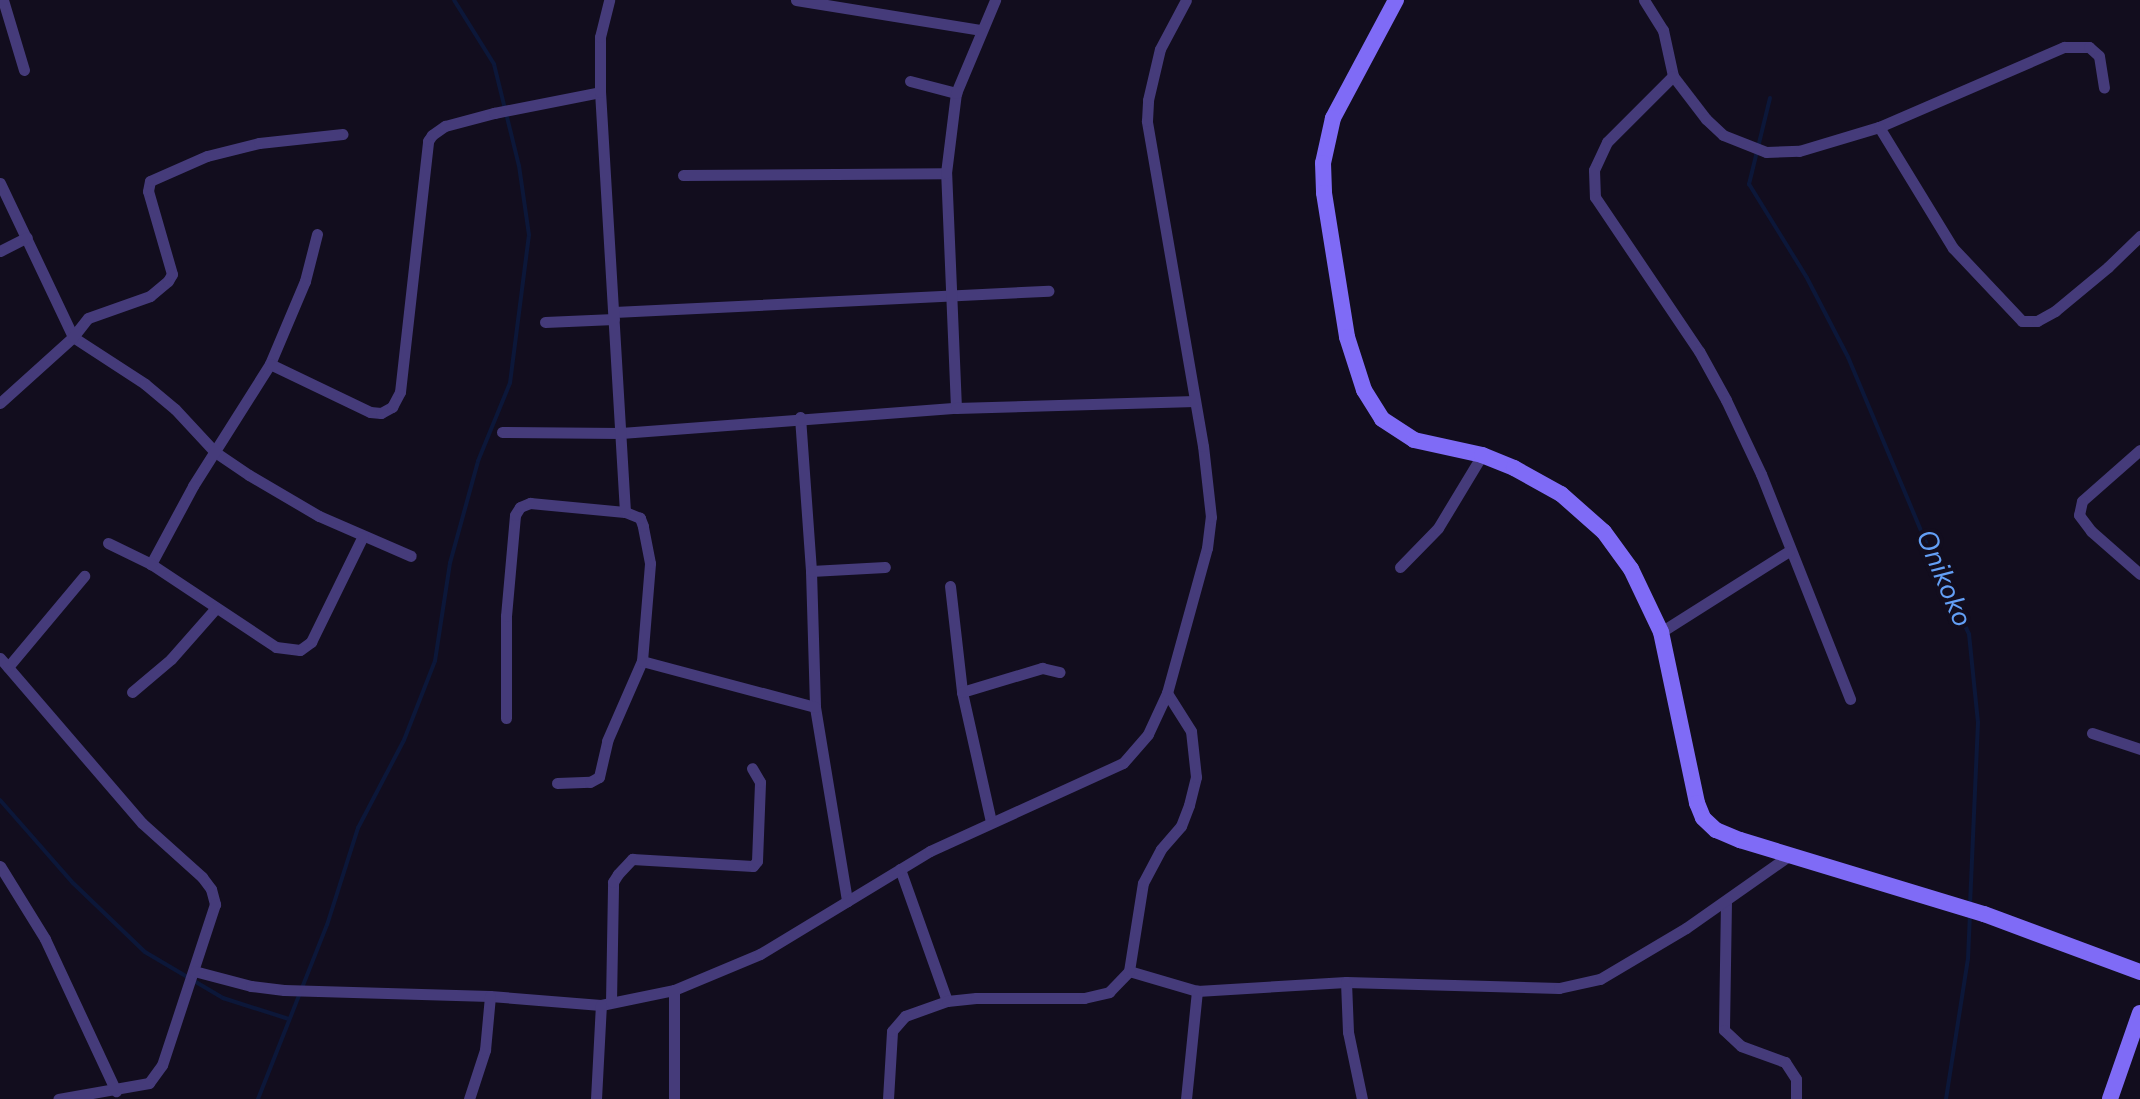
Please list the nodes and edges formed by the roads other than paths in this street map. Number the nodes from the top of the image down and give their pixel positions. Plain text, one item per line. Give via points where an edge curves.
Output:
1 (3, 0) edge
2 (609, 0) edge
3 (796, 0) edge
4 (995, 0) edge
5 (1185, 0) edge
6 (1396, 0) edge
7 (1644, 0) edge
8 (982, 30) junction
9 (24, 70) dead end
10 (1673, 76) junction
11 (910, 81) dead end
12 (2104, 88) dead end
13 (600, 92) junction
14 (956, 93) junction
15 (1879, 127) junction
16 (343, 134) dead end
17 (946, 173) junction
18 (683, 175) dead end
19 (0, 183) edge
20 (317, 234) dead end
21 (2140, 236) edge
22 (27, 237) junction
23 (0, 251) edge
24 (1048, 291) dead end
25 (953, 296) junction
26 (614, 315) junction
27 (545, 322) dead end
28 (73, 337) junction
29 (270, 364) junction
30 (1195, 401) junction
31 (0, 403) edge
32 (956, 408) junction
33 (800, 417) junction
34 (502, 432) dead end
35 (621, 433) junction
36 (2140, 450) edge
37 (215, 452) junction
38 (1482, 455) junction
39 (625, 512) junction
40 (363, 536) junction
41 (108, 543) dead end
42 (1789, 551) junction
43 (411, 556) dead end
44 (151, 564) junction
45 (885, 567) dead end
46 (1400, 567) dead end
47 (811, 571) junction
48 (2140, 574) edge
49 (84, 576) dead end
50 (950, 586) dead end
51 (216, 608) junction
52 (1661, 632) junction
53 (642, 661) junction
54 (4, 663) edge
55 (1060, 672) dead end
56 (132, 692) dead end
57 (962, 692) junction
58 (1167, 693) junction
59 (1850, 699) dead end
60 (815, 707) junction
61 (506, 718) dead end
62 (2092, 733) dead end
63 (2140, 749) edge
64 (752, 768) dead end
65 (557, 783) dead end
66 (991, 822) junction
67 (1790, 855) junction
68 (0, 866) edge
69 (900, 869) junction
70 (847, 901) junction
71 (1726, 901) junction
72 (1129, 971) junction
73 (2140, 972) edge
74 (192, 976) junction
75 (1346, 982) junction
76 (674, 990) junction
77 (1197, 991) junction
78 (490, 996) junction
79 (947, 1001) junction
80 (606, 1003) junction
81 (2140, 1013) edge
82 (116, 1091) junction
83 (58, 1099) edge
84 (469, 1099) edge
85 (596, 1099) edge
86 (674, 1099) edge
87 (888, 1099) edge
88 (1186, 1099) edge
89 (1362, 1099) edge
90 (1796, 1099) edge
91 (2110, 1099) edge

1 - 9 street
2 - 13 street via 600,37
3 - 8 street
4 - 8 street
5 - 30 street via 1160,49 1147,121
6 - 38 main road via 1340,101 1324,153 1324,193 1347,337 1364,390 1382,419 1414,440
7 - 10 street via 1663,30
8 - 14 street
10 - 15 street via 1723,135 1766,152 1799,151
10 - 42 street via 1607,142 1594,170 1595,197 1699,351 1761,474
11 - 14 street
12 - 15 street via 2099,56 2089,47 2064,47
13 - 26 street
13 - 29 street via 445,126 428,141 400,392 392,407 370,412
14 - 17 street
15 - 21 street via 1953,248 2022,321 2037,321 2055,311
16 - 28 street via 259,143 207,156 150,181 148,191 172,274 150,296 88,318
17 - 18 street
17 - 25 street
19 - 22 street
20 - 29 street via 305,281
22 - 23 street
22 - 28 street
24 - 25 street
25 - 26 street
25 - 32 street
26 - 27 street
26 - 35 street
28 - 31 street
28 - 37 street via 145,384
29 - 37 street
30 - 32 street
30 - 58 street via 1211,517
32 - 33 street
33 - 35 street
33 - 47 street
34 - 35 street
35 - 39 street
36 - 48 street via 2082,501 2079,515
37 - 40 street via 319,516
37 - 44 street
38 - 46 street via 1438,528
38 - 52 main road via 1561,494 1597,524 1631,569
39 - 53 street via 640,518 650,563
39 - 61 street via 530,503 515,515 506,616
40 - 43 street
40 - 51 street via 311,642 300,650 276,647
41 - 44 street
42 - 52 street
42 - 59 street
44 - 51 street
45 - 47 street
47 - 60 street
49 - 54 street
50 - 57 street
51 - 56 street via 171,659
52 - 67 main road via 1703,818 1728,835
53 - 60 street
53 - 65 street via 607,741 599,777
54 - 74 street via 142,823 211,889 215,904
55 - 57 street via 1042,668
57 - 66 street
58 - 66 street via 1148,734 1123,763
58 - 72 street via 1191,731 1196,777 1181,826 1143,883
60 - 70 street
62 - 63 street
64 - 80 street via 760,782 753,866 632,859 613,882
66 - 69 street
67 - 71 street
67 - 73 main road via 1984,914
68 - 82 street via 45,939
69 - 70 street
69 - 79 street
70 - 76 street via 760,954
71 - 75 street via 1600,979 1559,988
71 - 90 street via 1724,1030 1741,1046 1790,1067
72 - 77 street
72 - 79 street via 1109,992 1084,998
74 - 78 street via 284,990
74 - 82 street via 162,1065 149,1083
75 - 77 street
75 - 89 street via 1348,1032
76 - 80 street
76 - 86 street
77 - 88 street
78 - 80 street
78 - 84 street via 485,1050
79 - 87 street via 905,1016 892,1031
80 - 85 street
81 - 91 main road
82 - 83 street

